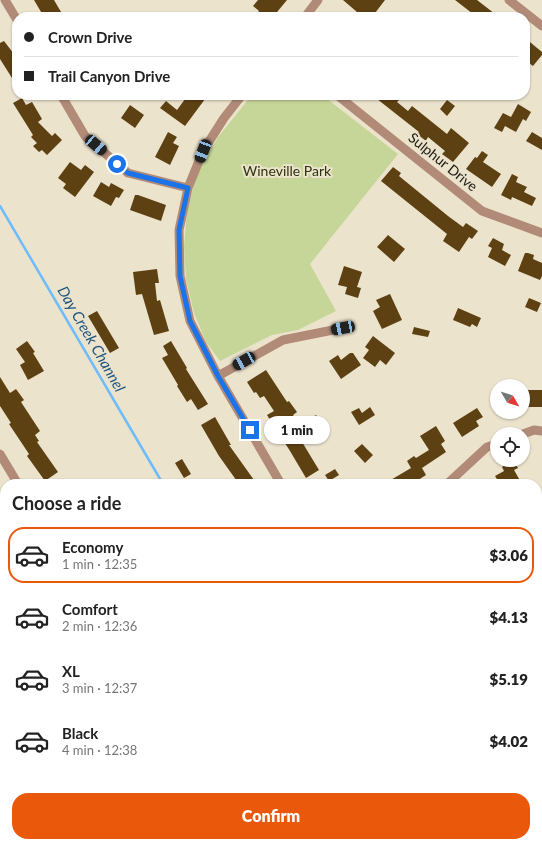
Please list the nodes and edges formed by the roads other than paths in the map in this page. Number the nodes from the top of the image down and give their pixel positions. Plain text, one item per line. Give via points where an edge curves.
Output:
1 (5, 0) edge
2 (318, 0) edge
3 (509, 0) edge
4 (12, 12) edge
5 (308, 12) edge
6 (524, 12) edge
7 (530, 17) edge
8 (542, 26) edge
9 (64, 100) edge
10 (238, 100) edge
11 (342, 100) edge
12 (188, 188) junction
13 (542, 233) edge
14 (343, 328) dead end
15 (218, 376) junction
16 (530, 431) edge
17 (542, 431) edge
18 (490, 446) edge
19 (0, 454) edge
20 (15, 479) edge
21 (278, 479) edge
22 (452, 479) edge

1 - 4 street
2 - 5 street
3 - 6 street
7 - 8 street
9 - 12 street via 85,136 128,173
10 - 12 street via 203,151
11 - 13 street, Sulphur Drive via 482,211
12 - 15 street via 179,230 180,276 190,321
14 - 15 street via 283,340
15 - 21 street
16 - 17 street
18 - 22 street
19 - 20 street

